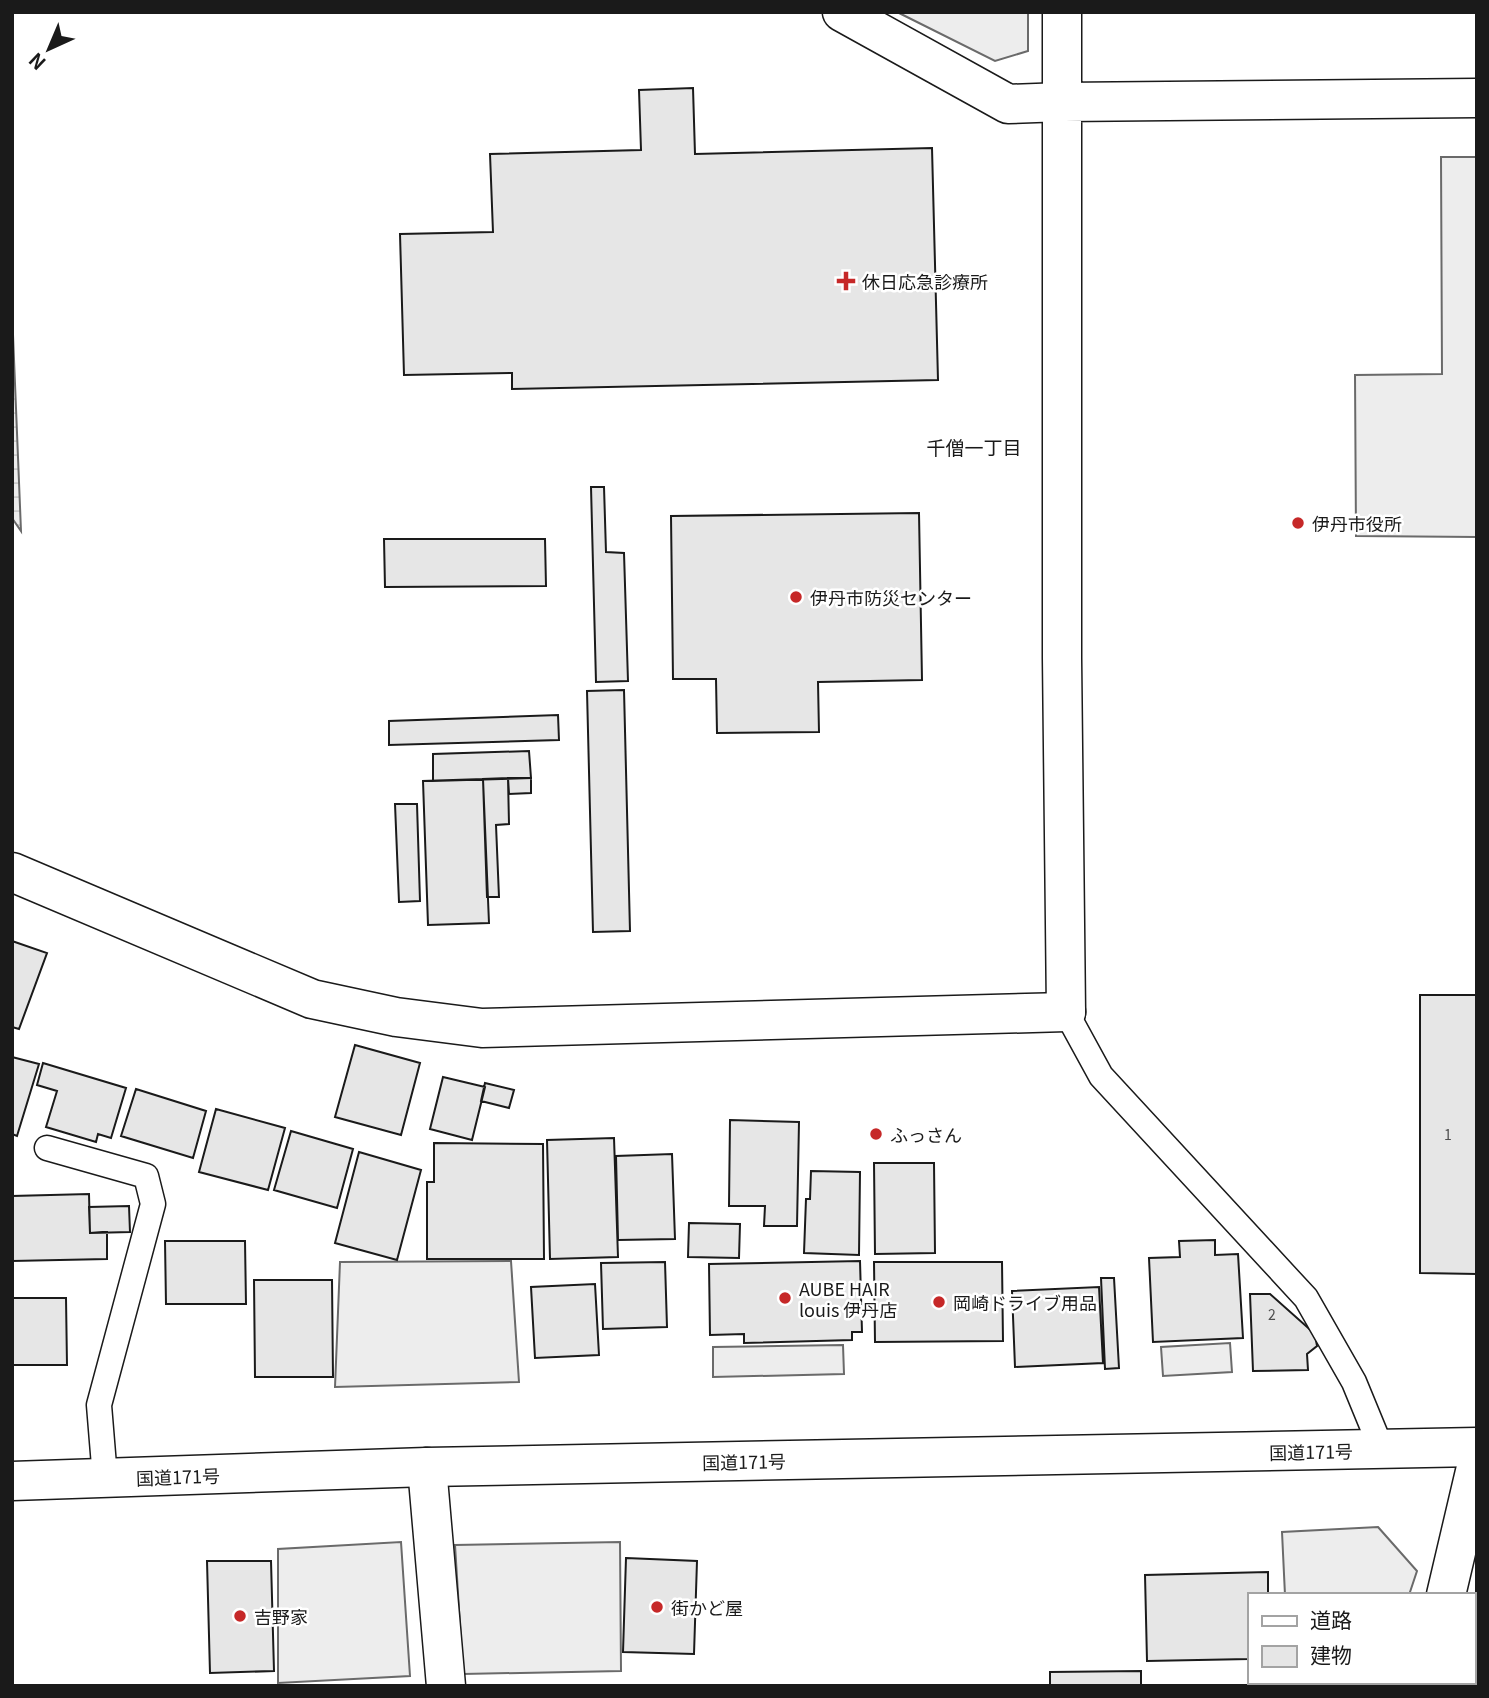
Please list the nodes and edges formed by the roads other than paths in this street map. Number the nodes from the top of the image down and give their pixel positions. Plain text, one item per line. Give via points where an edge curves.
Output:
1 (842, 12) edge
2 (1062, 12) edge
3 (1477, 98) edge
4 (1063, 102) junction
5 (12, 872) edge
6 (1066, 1012) junction
7 (47, 1148) dead end
8 (1477, 1447) edge
9 (1382, 1450) junction
10 (1477, 1463) edge
11 (427, 1467) junction
12 (105, 1479) junction
13 (12, 1481) edge
14 (1446, 1593) edge
15 (446, 1686) edge

1 - 4 main road via 1008,104
2 - 4 main road
3 - 4 main road
4 - 6 main road
5 - 6 main road via 312,999 445,1024 482,1028
6 - 9 lane via 1101,1076 1306,1298 1354,1382
7 - 12 lane via 146,1176 153,1204 99,1405
8 - 9 main road, 国道171号
9 - 11 main road, 国道171号
10 - 14 main road
11 - 12 main road, 国道171号
11 - 15 main road
12 - 13 main road, 国道171号

